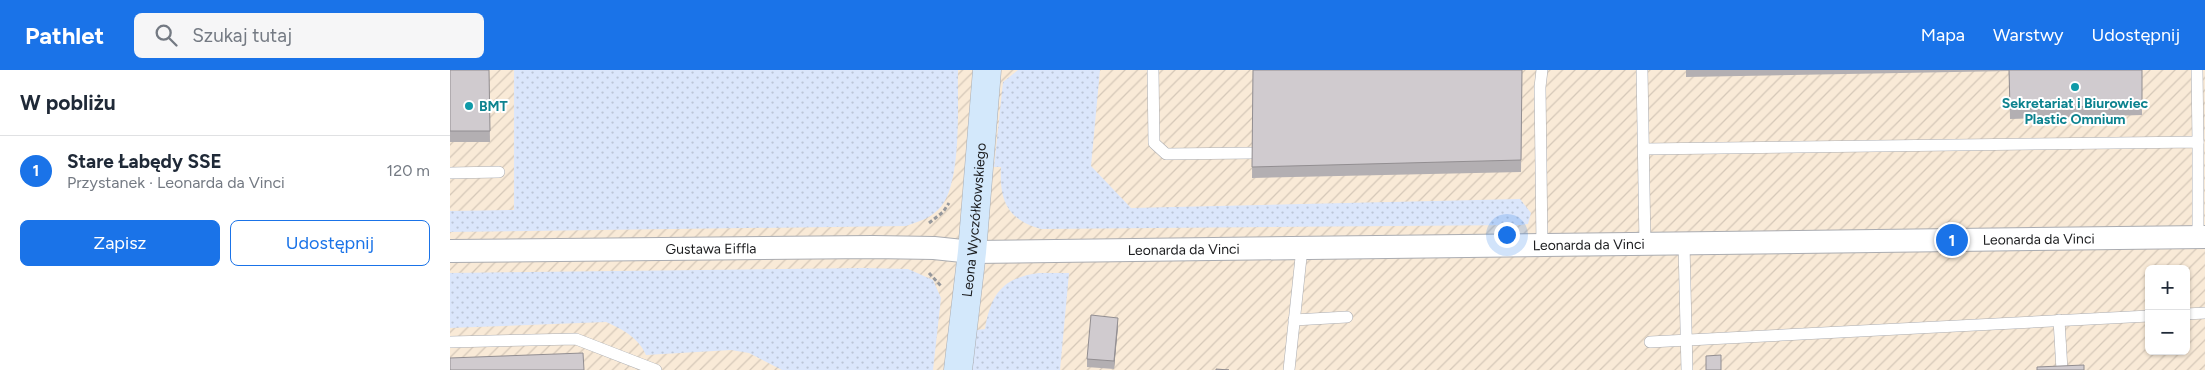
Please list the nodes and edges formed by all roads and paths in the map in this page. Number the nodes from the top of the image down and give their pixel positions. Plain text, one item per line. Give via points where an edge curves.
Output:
1 (987, 70) edge
2 (1153, 70) edge
3 (1542, 70) edge
4 (1642, 70) edge
5 (2200, 77) edge
6 (2198, 142) junction
7 (1644, 149) junction
8 (1252, 153) edge
9 (499, 172) dead end
10 (450, 173) edge
11 (950, 200) dead end
12 (925, 225) dead end
13 (2201, 237) edge
14 (1684, 244) junction
15 (1645, 245) junction
16 (1542, 246) junction
17 (1302, 248) junction
18 (450, 251) edge
19 (972, 252) junction
20 (922, 269) dead end
21 (943, 289) dead end
22 (2205, 313) edge
23 (2190, 314) edge
24 (2145, 316) edge
25 (1347, 317) dead end
26 (1294, 320) junction
27 (2059, 320) junction
28 (1686, 340) junction
29 (450, 342) edge
30 (1650, 342) dead end
31 (656, 370) edge
32 (958, 370) edge
33 (1289, 370) edge
34 (1687, 370) edge
35 (2062, 370) edge

1 - 19 street, Leona Wyczółkowskiego
2 - 8 lane via 1154,143 1166,154
3 - 16 lane
4 - 7 lane
5 - 6 lane
6 - 7 lane
6 - 13 lane
7 - 15 lane
9 - 10 lane
11 - 12 path via 943,212
13 - 14 street, Leonarda da Vinci
14 - 15 street, Leonarda da Vinci
14 - 28 lane
15 - 16 street, Leonarda da Vinci
16 - 17 street, Leonarda da Vinci
17 - 19 street, Leonarda da Vinci
17 - 26 lane
18 - 19 street, Gustawa Eiffla via 873,247
19 - 32 street, Leona Wyczółkowskiego
20 - 21 path
22 - 23 lane
24 - 27 lane
25 - 26 lane
26 - 33 lane
27 - 28 lane
27 - 35 lane
28 - 30 lane
28 - 34 lane
29 - 31 lane via 576,339

